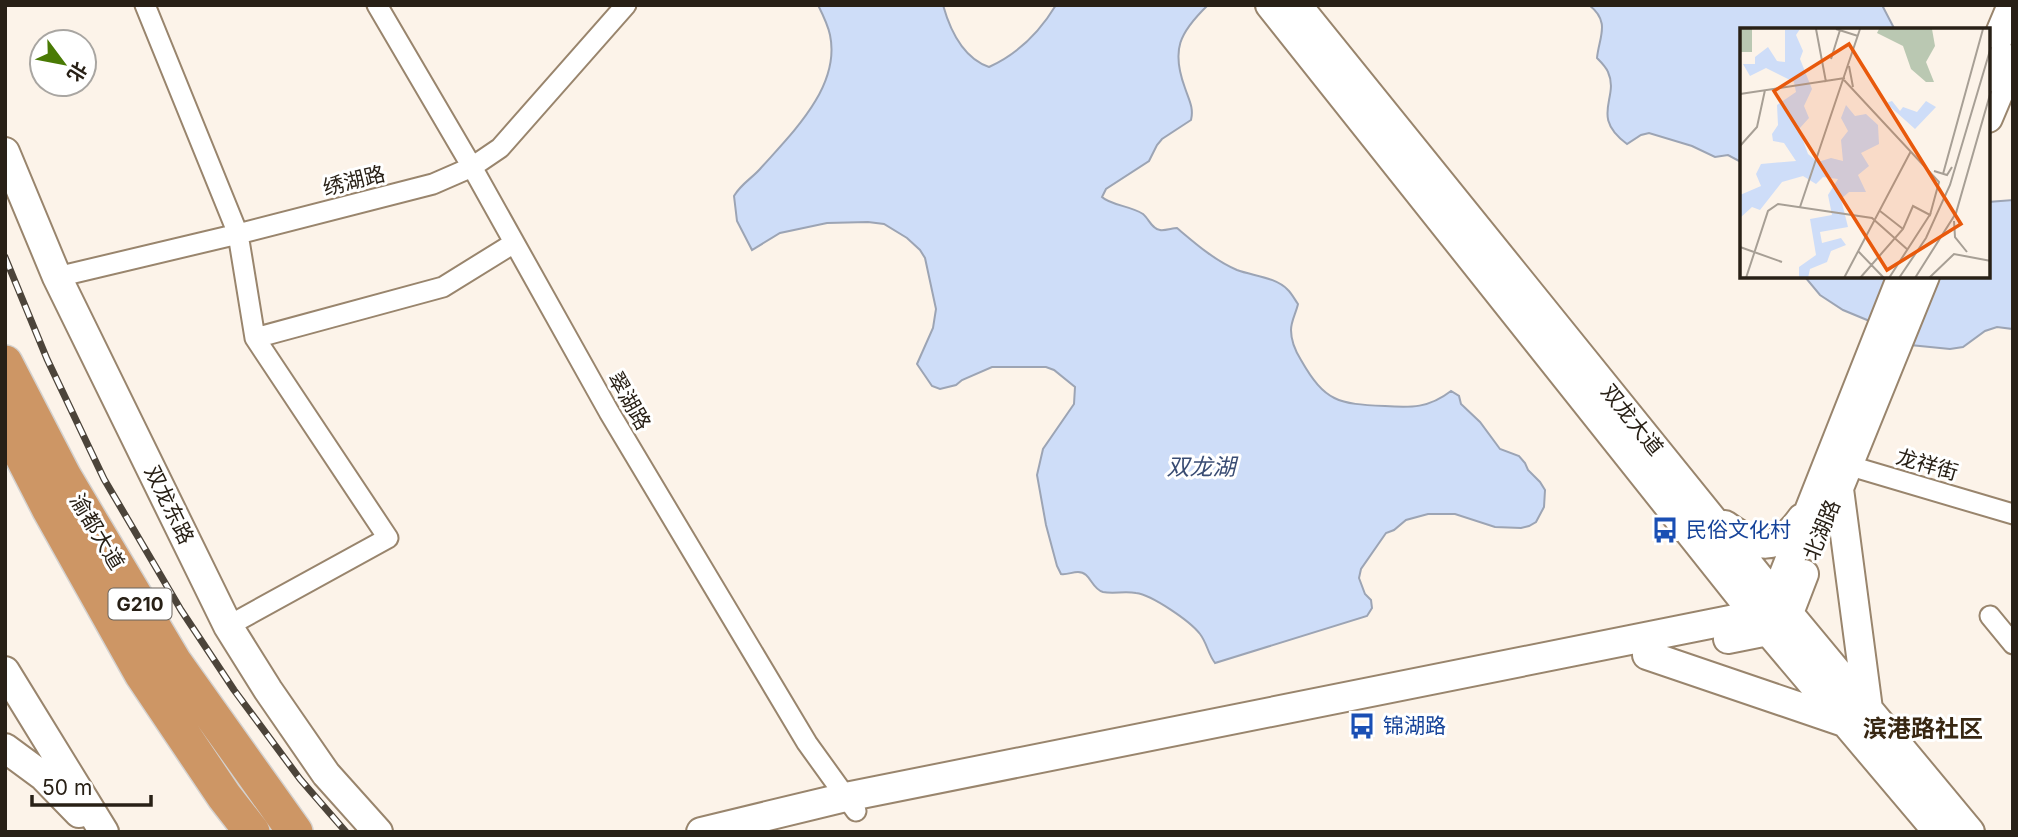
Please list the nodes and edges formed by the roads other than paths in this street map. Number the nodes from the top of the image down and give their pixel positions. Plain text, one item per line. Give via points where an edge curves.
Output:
1 (145, 5) edge
2 (377, 5) edge
3 (626, 5) edge
4 (2012, 5) edge
5 (1280, 7) edge
6 (1990, 57) edge
7 (2013, 60) edge
8 (1990, 113) edge
9 (5, 152) edge
10 (472, 167) junction
11 (238, 234) junction
12 (514, 243) junction
13 (57, 277) junction
14 (1901, 278) edge
15 (1924, 278) edge
16 (254, 338) junction
17 (5, 363) edge
18 (1857, 418) junction
19 (5, 422) edge
20 (1839, 471) junction
21 (1810, 507) junction
22 (1706, 511) junction
23 (2013, 514) edge
24 (1704, 551) junction
25 (1772, 614) junction
26 (1990, 616) dead end
27 (228, 626) junction
28 (1698, 626) junction
29 (2013, 644) edge
30 (1647, 655) junction
31 (5, 671) edge
32 (1857, 716) junction
33 (5, 748) edge
34 (253, 772) junction
35 (851, 804) junction
36 (97, 832) edge
37 (104, 832) edge
38 (251, 832) edge
39 (295, 832) edge
40 (306, 832) edge
41 (378, 832) edge
42 (400, 832) edge
43 (701, 832) edge
44 (763, 832) edge
45 (1938, 832) edge
46 (1970, 832) edge

1 - 11 street
2 - 10 street, 翠湖路
3 - 10 street, 绣湖路 via 500,148
4 - 6 street
5 - 22 street, 双龙大道
5 - 24 street, 双龙大道
7 - 8 street
9 - 13 street, 双龙东路
10 - 11 street, 绣湖路 via 433,184
10 - 12 street, 翠湖路
11 - 13 street, 绣湖路
11 - 16 street
12 - 16 street via 443,287
12 - 35 street, 翠湖路 via 807,743
13 - 27 street, 双龙东路
14 - 18 street
15 - 18 street
16 - 27 street via 388,538
17 - 34 highway, 渝都大道 / G210 via 64,477 174,663
18 - 20 street, 北湖路
19 - 38 highway, 渝都大道 via 142,674
20 - 21 street, 北湖路
20 - 23 street, 龙祥街
20 - 25 street, 北湖路
20 - 32 street
21 - 22 street via 1793,531 1772,543 1743,538
21 - 25 street, 北湖路
22 - 25 street, 双龙大道
24 - 25 street, 双龙大道
24 - 28 street via 1720,596 1714,614
25 - 28 street
25 - 30 street
25 - 32 street, 双龙大道
26 - 29 street
27 - 41 street, 双龙东路 via 326,774
27 - 42 street via 279,683 336,767
28 - 35 street
30 - 32 street
30 - 35 street
31 - 37 street
32 - 45 street, 双龙大道
32 - 46 street, 双龙大道
33 - 36 street via 43,776
34 - 39 highway, 渝都大道 / G210
34 - 40 highway
35 - 43 street
35 - 44 street

